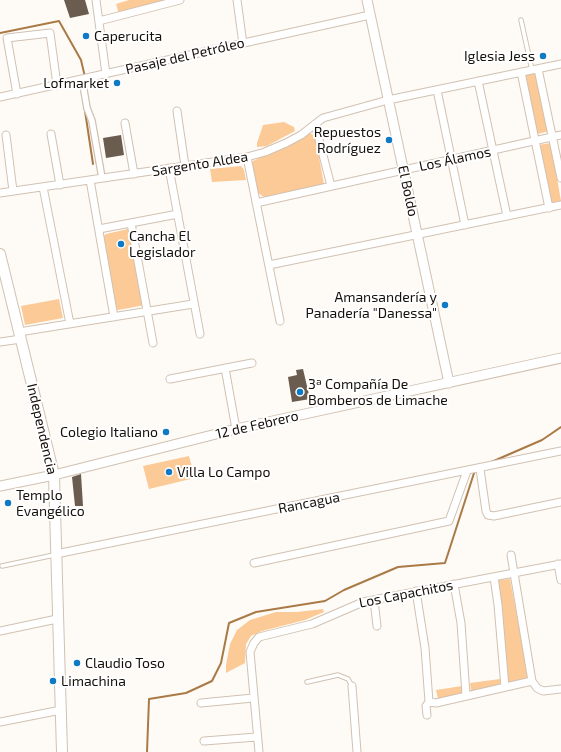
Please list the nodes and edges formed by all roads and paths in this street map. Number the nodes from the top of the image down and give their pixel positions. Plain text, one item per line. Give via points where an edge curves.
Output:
1 (96, 0) edge
2 (180, 0) edge
3 (237, 0) edge
4 (367, 0) edge
5 (370, 15) junction
6 (522, 20) dead end
7 (99, 21) junction
8 (243, 44) junction
9 (561, 64) edge
10 (535, 70) junction
11 (521, 72) junction
12 (106, 74) junction
13 (84, 79) junction
14 (478, 81) junction
15 (57, 85) junction
16 (437, 90) junction
17 (17, 94) junction
18 (0, 98) edge
19 (388, 100) junction
20 (177, 111) dead end
21 (125, 123) dead end
22 (315, 124) junction
23 (51, 134) dead end
24 (6, 135) dead end
25 (561, 135) edge
26 (552, 137) junction
27 (535, 141) junction
28 (493, 150) junction
29 (247, 157) junction
30 (451, 159) junction
31 (185, 166) junction
32 (169, 168) junction
33 (403, 170) junction
34 (134, 174) junction
35 (102, 178) junction
36 (561, 178) edge
37 (90, 180) junction
38 (60, 185) junction
39 (331, 186) junction
40 (43, 187) junction
41 (13, 192) junction
42 (0, 193) edge
43 (256, 202) junction
44 (561, 205) edge
45 (549, 208) junction
46 (178, 214) junction
47 (507, 216) junction
48 (131, 223) junction
49 (465, 225) junction
50 (99, 229) junction
51 (417, 235) junction
52 (0, 254) edge
53 (269, 265) junction
54 (193, 304) junction
55 (148, 311) junction
56 (114, 317) junction
57 (280, 321) dead end
58 (70, 324) junction
59 (200, 334) dead end
60 (20, 336) junction
61 (0, 342) edge
62 (153, 344) dead end
63 (561, 358) edge
64 (252, 363) dead end
65 (225, 368) junction
66 (170, 379) dead end
67 (449, 383) junction
68 (236, 429) junction
69 (561, 451) edge
70 (474, 470) junction
71 (54, 475) junction
72 (0, 486) edge
73 (561, 502) edge
74 (56, 554) junction
75 (510, 555) dead end
76 (254, 563) dead end
77 (560, 564) edge
78 (2, 566) dead end
79 (514, 573) junction
80 (494, 577) junction
81 (561, 580) edge
82 (454, 584) junction
83 (416, 591) junction
84 (374, 600) junction
85 (57, 619) junction
86 (377, 626) dead end
87 (0, 631) edge
88 (532, 681) junction
89 (307, 682) dead end
90 (352, 686) joint
91 (505, 686) junction
92 (561, 689) edge
93 (466, 695) junction
94 (253, 698) junction
95 (429, 702) junction
96 (201, 703) dead end
97 (61, 710) junction
98 (427, 715) dead end
99 (0, 722) edge
100 (257, 737) junction
101 (204, 741) dead end
102 (62, 752) edge
103 (259, 752) edge
104 (358, 752) edge

1 - 7 street
2 - 7 street
3 - 8 street
4 - 5 street, El Boldo
5 - 8 street, Pasaje del Petróleo
5 - 19 street, El Boldo
6 - 10 lane
7 - 12 street
8 - 12 street, Pasaje del Petróleo
9 - 10 street, Sargento Aldea
10 - 11 street, Sargento Aldea
10 - 26 street
11 - 14 street, Sargento Aldea
11 - 27 street
12 - 13 street, Pasaje del Petróleo
13 - 15 street, Pasaje del Petróleo
13 - 35 street via 86,108 92,121
14 - 16 street, Sargento Aldea
14 - 28 street
15 - 17 street, Pasaje del Petróleo
15 - 17 street via 50,33 7,38
16 - 19 street, Sargento Aldea
16 - 30 street
17 - 18 street, Pasaje del Petróleo
19 - 22 street, Sargento Aldea via 323,118
19 - 33 street, El Boldo
20 - 31 street
21 - 34 street
22 - 29 street, Sargento Aldea via 302,135 286,143
22 - 39 street
23 - 38 street
24 - 41 street
25 - 26 street, Los Álamos
26 - 27 street, Los Álamos
26 - 36 street
27 - 28 street, Los Álamos
27 - 45 street
28 - 30 street, Los Álamos
28 - 47 street
29 - 31 street, Sargento Aldea
29 - 43 street
30 - 33 street, Los Álamos
30 - 49 street
31 - 32 street, Sargento Aldea
32 - 34 street, Sargento Aldea
32 - 46 street
33 - 39 street, Los Álamos
33 - 51 street, El Boldo
34 - 35 street, Sargento Aldea
35 - 37 street, Sargento Aldea
37 - 38 street, Sargento Aldea
37 - 50 street
38 - 40 street, Sargento Aldea
39 - 43 street, Los Álamos
40 - 41 street, Sargento Aldea
40 - 58 street
41 - 42 street, Sargento Aldea
43 - 53 street
44 - 45 street
45 - 47 street
46 - 48 street
46 - 54 street
47 - 49 street
48 - 50 street
48 - 55 street
49 - 51 street
50 - 56 street
51 - 53 street
51 - 67 street, El Boldo
52 - 60 main road, Independencia
53 - 57 street
54 - 55 street
54 - 59 street
55 - 56 street
55 - 62 street
56 - 58 street
58 - 60 street
60 - 61 street
60 - 71 main road, Independencia
63 - 67 street, 12 de Febrero
64 - 65 street
65 - 66 street
65 - 68 street
67 - 68 street, 12 de Febrero
68 - 71 street, 12 de Febrero
69 - 70 street, Rancagua
70 - 73 street via 488,515 494,516
70 - 74 street, Rancagua
70 - 76 street via 449,521
71 - 72 street, 12 de Febrero
71 - 74 main road, Independencia
74 - 78 lane
74 - 85 main road, Independencia
75 - 79 street
77 - 79 street, Los Capachitos
77 - 81 street
79 - 80 street, Los Capachitos
79 - 88 street
80 - 82 street, Los Capachitos
80 - 91 street
82 - 83 street, Los Capachitos
82 - 93 street via 461,623
83 - 84 street, Los Capachitos
83 - 95 street via 425,648
84 - 86 street
84 - 94 street, Los Capachitos via 355,604 312,624 263,635 254,643 250,652
85 - 87 street
85 - 97 main road, Independencia
88 - 91 street
88 - 92 street via 536,688 547,691
89 - 90 lane via 338,675 348,679
90 - 104 street
91 - 93 street
93 - 95 street via 436,703
94 - 96 street
94 - 100 street, Los Capachitos
95 - 98 street via 426,706
97 - 99 street
97 - 102 main road, Independencia
100 - 101 street
100 - 103 street, Los Capachitos

